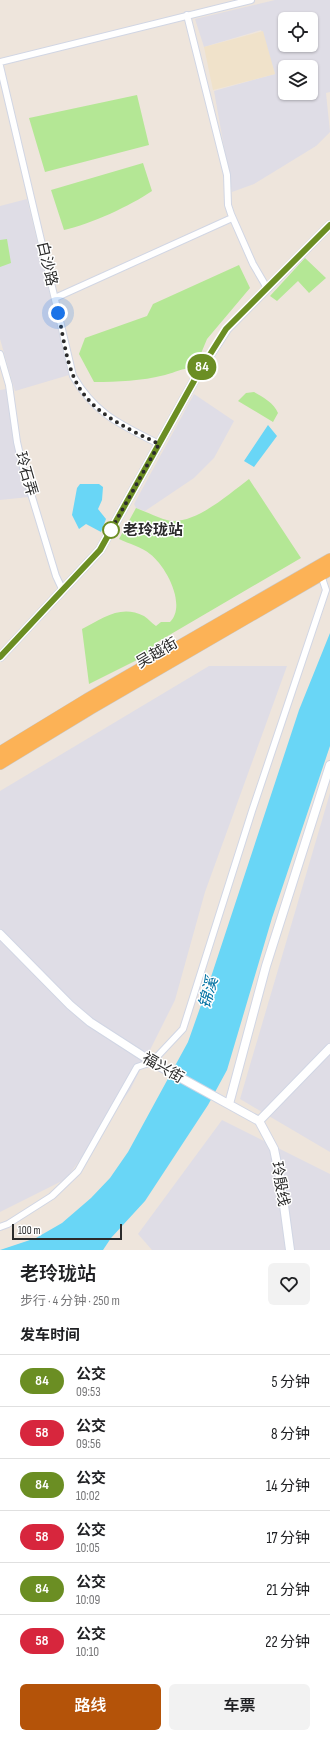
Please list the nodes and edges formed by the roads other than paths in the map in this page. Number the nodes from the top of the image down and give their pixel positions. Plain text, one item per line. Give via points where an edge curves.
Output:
1 (251, 0) edge
2 (187, 15) junction
3 (0, 62) edge
4 (0, 66) edge
5 (232, 218) junction
6 (330, 225) edge
7 (267, 288) junction
8 (54, 298) junction
9 (0, 354) edge
10 (159, 444) junction
11 (330, 559) edge
12 (325, 573) edge
13 (63, 591) junction
14 (0, 657) edge
15 (0, 752) edge
16 (0, 764) edge
17 (330, 765) edge
18 (0, 934) edge
19 (330, 1048) edge
20 (152, 1062) junction
21 (229, 1104) junction
22 (259, 1121) junction
23 (0, 1227) edge
24 (290, 1250) edge

1 - 2 street
2 - 3 street
2 - 5 street via 227,175 228,205
4 - 8 street, 白沙路
5 - 7 street
5 - 8 street
6 - 7 street
7 - 10 street via 226,329
8 - 10 street, 白沙路 via 73,376 84,394 113,421
9 - 13 street, 玲石弄 via 9,385 16,440 22,464 56,576
10 - 13 street via 100,550
11 - 15 highway, 吴越街
12 - 16 highway, 吴越街
12 - 20 street via 326,590 183,1029
13 - 14 street
17 - 21 street via 266,966
18 - 20 street, 福兴街 via 90,1022
19 - 22 street
20 - 21 street, 福兴街
20 - 23 street via 137,1067 78,1171 52,1196
21 - 22 street, 福兴街
22 - 24 street, 玲殷线 via 274,1148 282,1183

